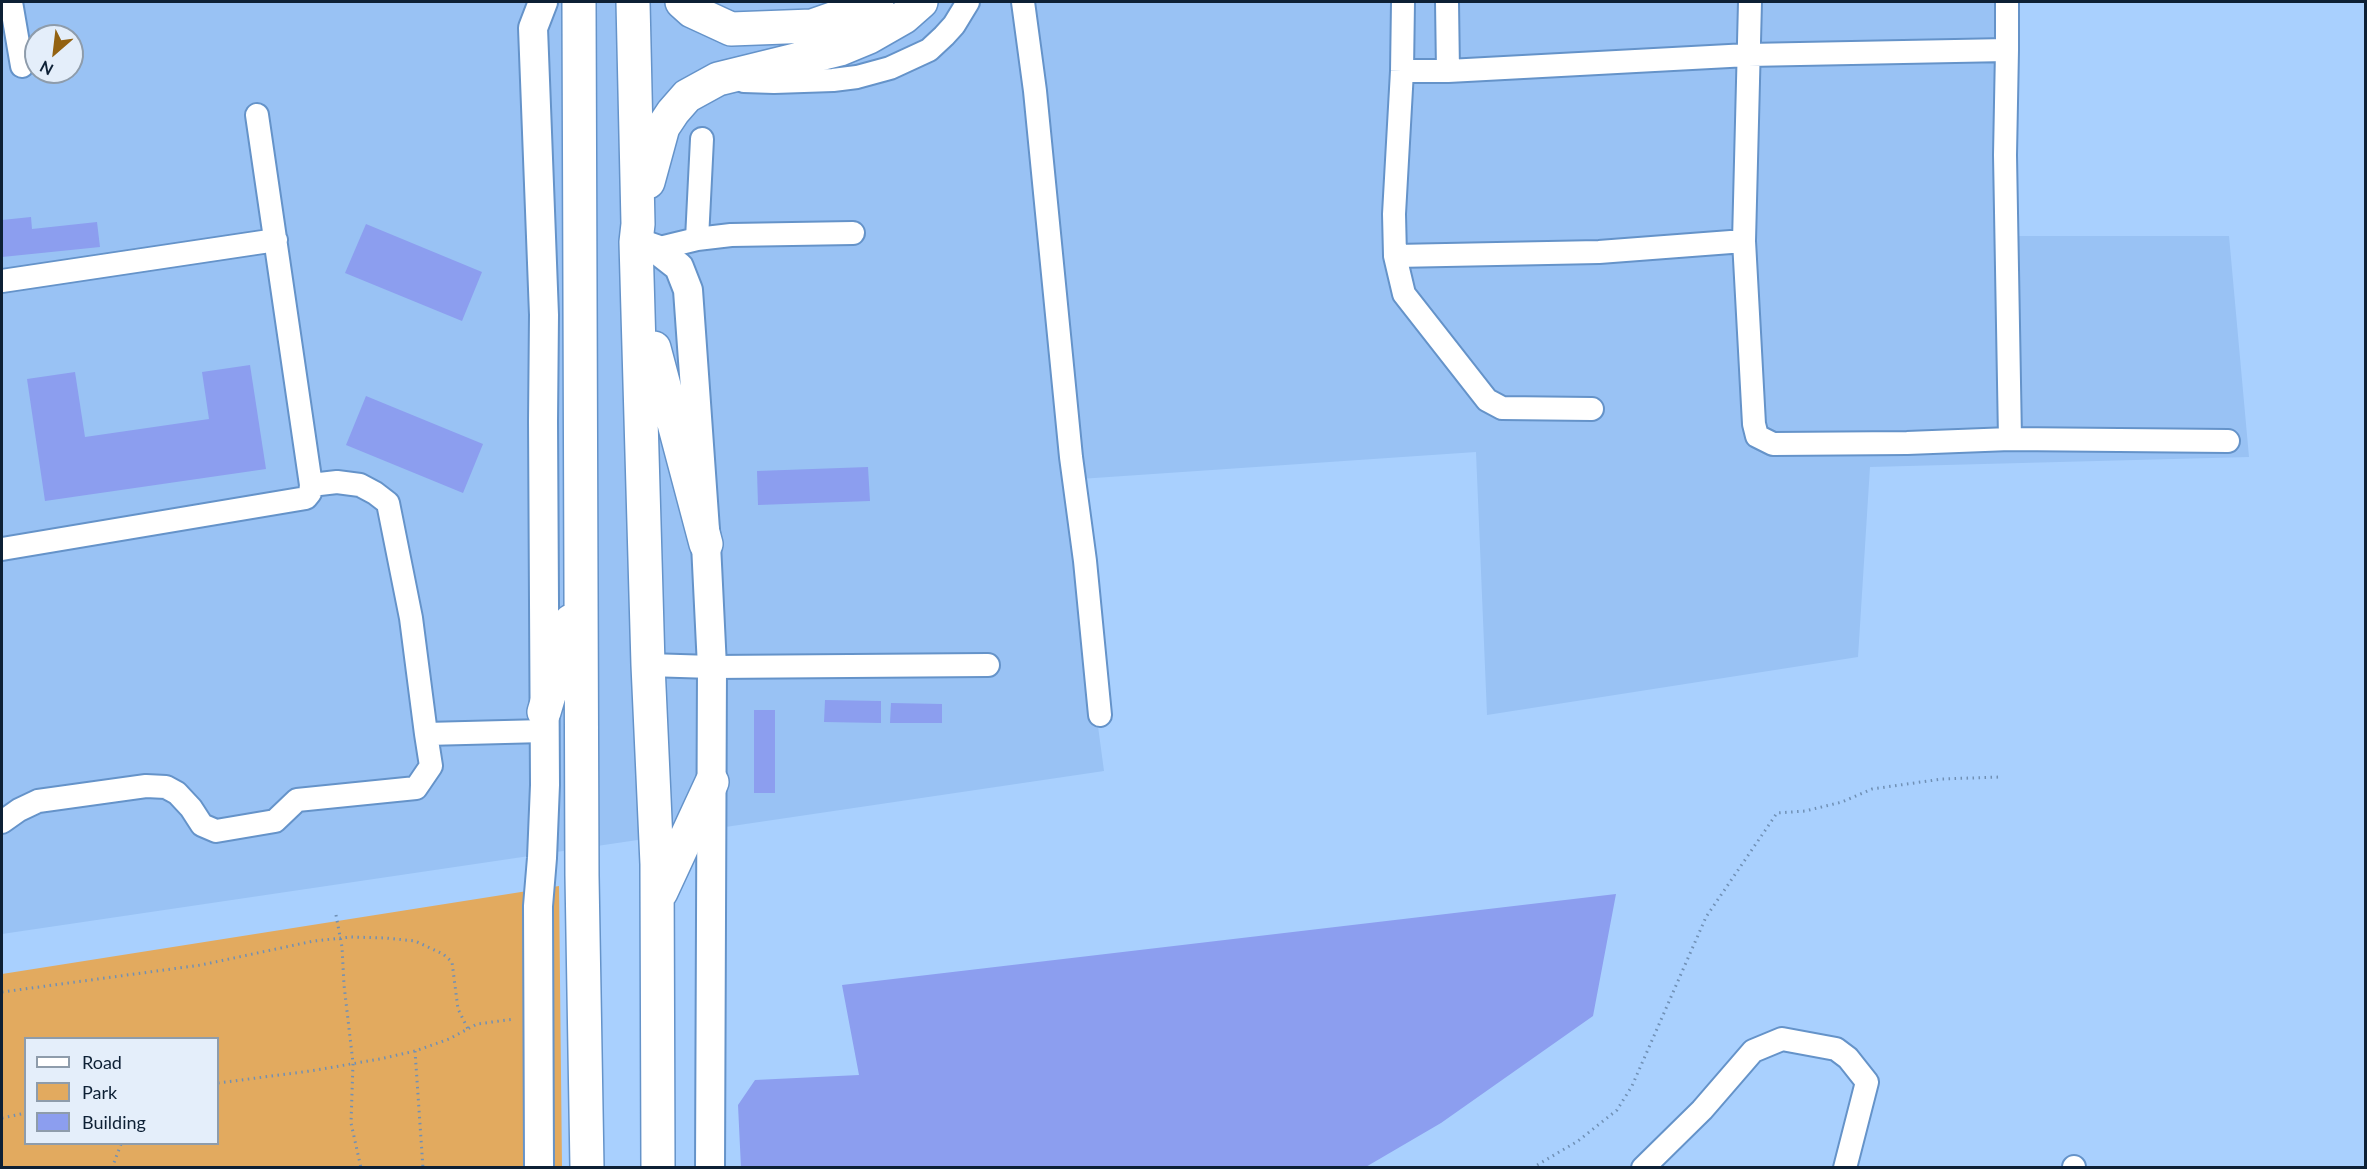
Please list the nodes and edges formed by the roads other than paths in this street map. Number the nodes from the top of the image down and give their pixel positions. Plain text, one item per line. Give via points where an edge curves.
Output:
1 (11, 2) edge
2 (543, 2) edge
3 (565, 2) edge
4 (579, 2) edge
5 (633, 2) edge
6 (682, 2) edge
7 (877, 2) edge
8 (921, 2) edge
9 (968, 2) edge
10 (1023, 2) edge
11 (1403, 2) edge
12 (1447, 2) edge
13 (1750, 2) edge
14 (2007, 2) edge
15 (2007, 50) junction
16 (1748, 55) junction
17 (21, 66) dead end
18 (1402, 71) junction
19 (1448, 71) junction
20 (718, 79) junction
21 (579, 85) junction
22 (257, 115) dead end
23 (702, 139) dead end
24 (854, 233) dead end
25 (643, 238) junction
26 (697, 239) junction
27 (276, 240) junction
28 (1744, 242) junction
29 (1395, 256) junction
30 (2, 281) edge
31 (639, 296) junction
32 (1592, 409) dead end
33 (2010, 439) junction
34 (2229, 441) dead end
35 (311, 485) junction
36 (706, 544) junction
37 (2, 549) edge
38 (580, 591) junction
39 (648, 665) junction
40 (988, 665) dead end
41 (712, 667) junction
42 (1100, 715) dead end
43 (544, 721) junction
44 (426, 734) junction
45 (712, 782) junction
46 (2, 822) edge
47 (657, 902) junction
48 (538, 1167) edge
49 (587, 1167) edge
50 (658, 1167) edge
51 (710, 1167) edge
52 (1643, 1167) edge
53 (1845, 1167) edge

1 - 17 street
2 - 43 main road via 533,28 544,315
3 - 21 highway via 567,50
4 - 21 highway
5 - 25 highway
6 - 7 highway via 692,11 731,29 812,26
8 - 20 highway via 887,27 840,49
9 - 20 street via 954,25 929,50 876,73 808,82
10 - 42 street
11 - 18 street
12 - 19 street
13 - 16 street
14 - 15 street
15 - 16 street
15 - 33 street
16 - 19 street
16 - 28 street
18 - 19 street
18 - 29 street
20 - 25 highway via 687,96 663,126 656,147
21 - 38 highway
22 - 27 street
23 - 26 street
24 - 26 street
25 - 26 street
25 - 31 highway
25 - 36 main road via 679,267 688,290
27 - 30 street
27 - 35 street
28 - 29 street via 1599,252
28 - 33 street via 1757,436 1773,444
29 - 32 street via 1404,294 1487,400 1502,408
31 - 36 highway
31 - 39 highway
33 - 34 street
35 - 37 street via 306,498
35 - 44 street via 360,485 388,503 411,618
36 - 41 main road
38 - 43 highway
38 - 49 highway
39 - 41 street
39 - 47 highway
40 - 41 street
41 - 45 main road
43 - 44 street
43 - 48 main road via 538,906
44 - 46 street via 431,766 416,788 297,800 275,821 216,831 202,825 177,793 166,787 146,786 38,801
45 - 47 highway
45 - 51 main road
47 - 50 highway
52 - 53 street via 1702,1110 1753,1051 1782,1040 1836,1049 1867,1082

